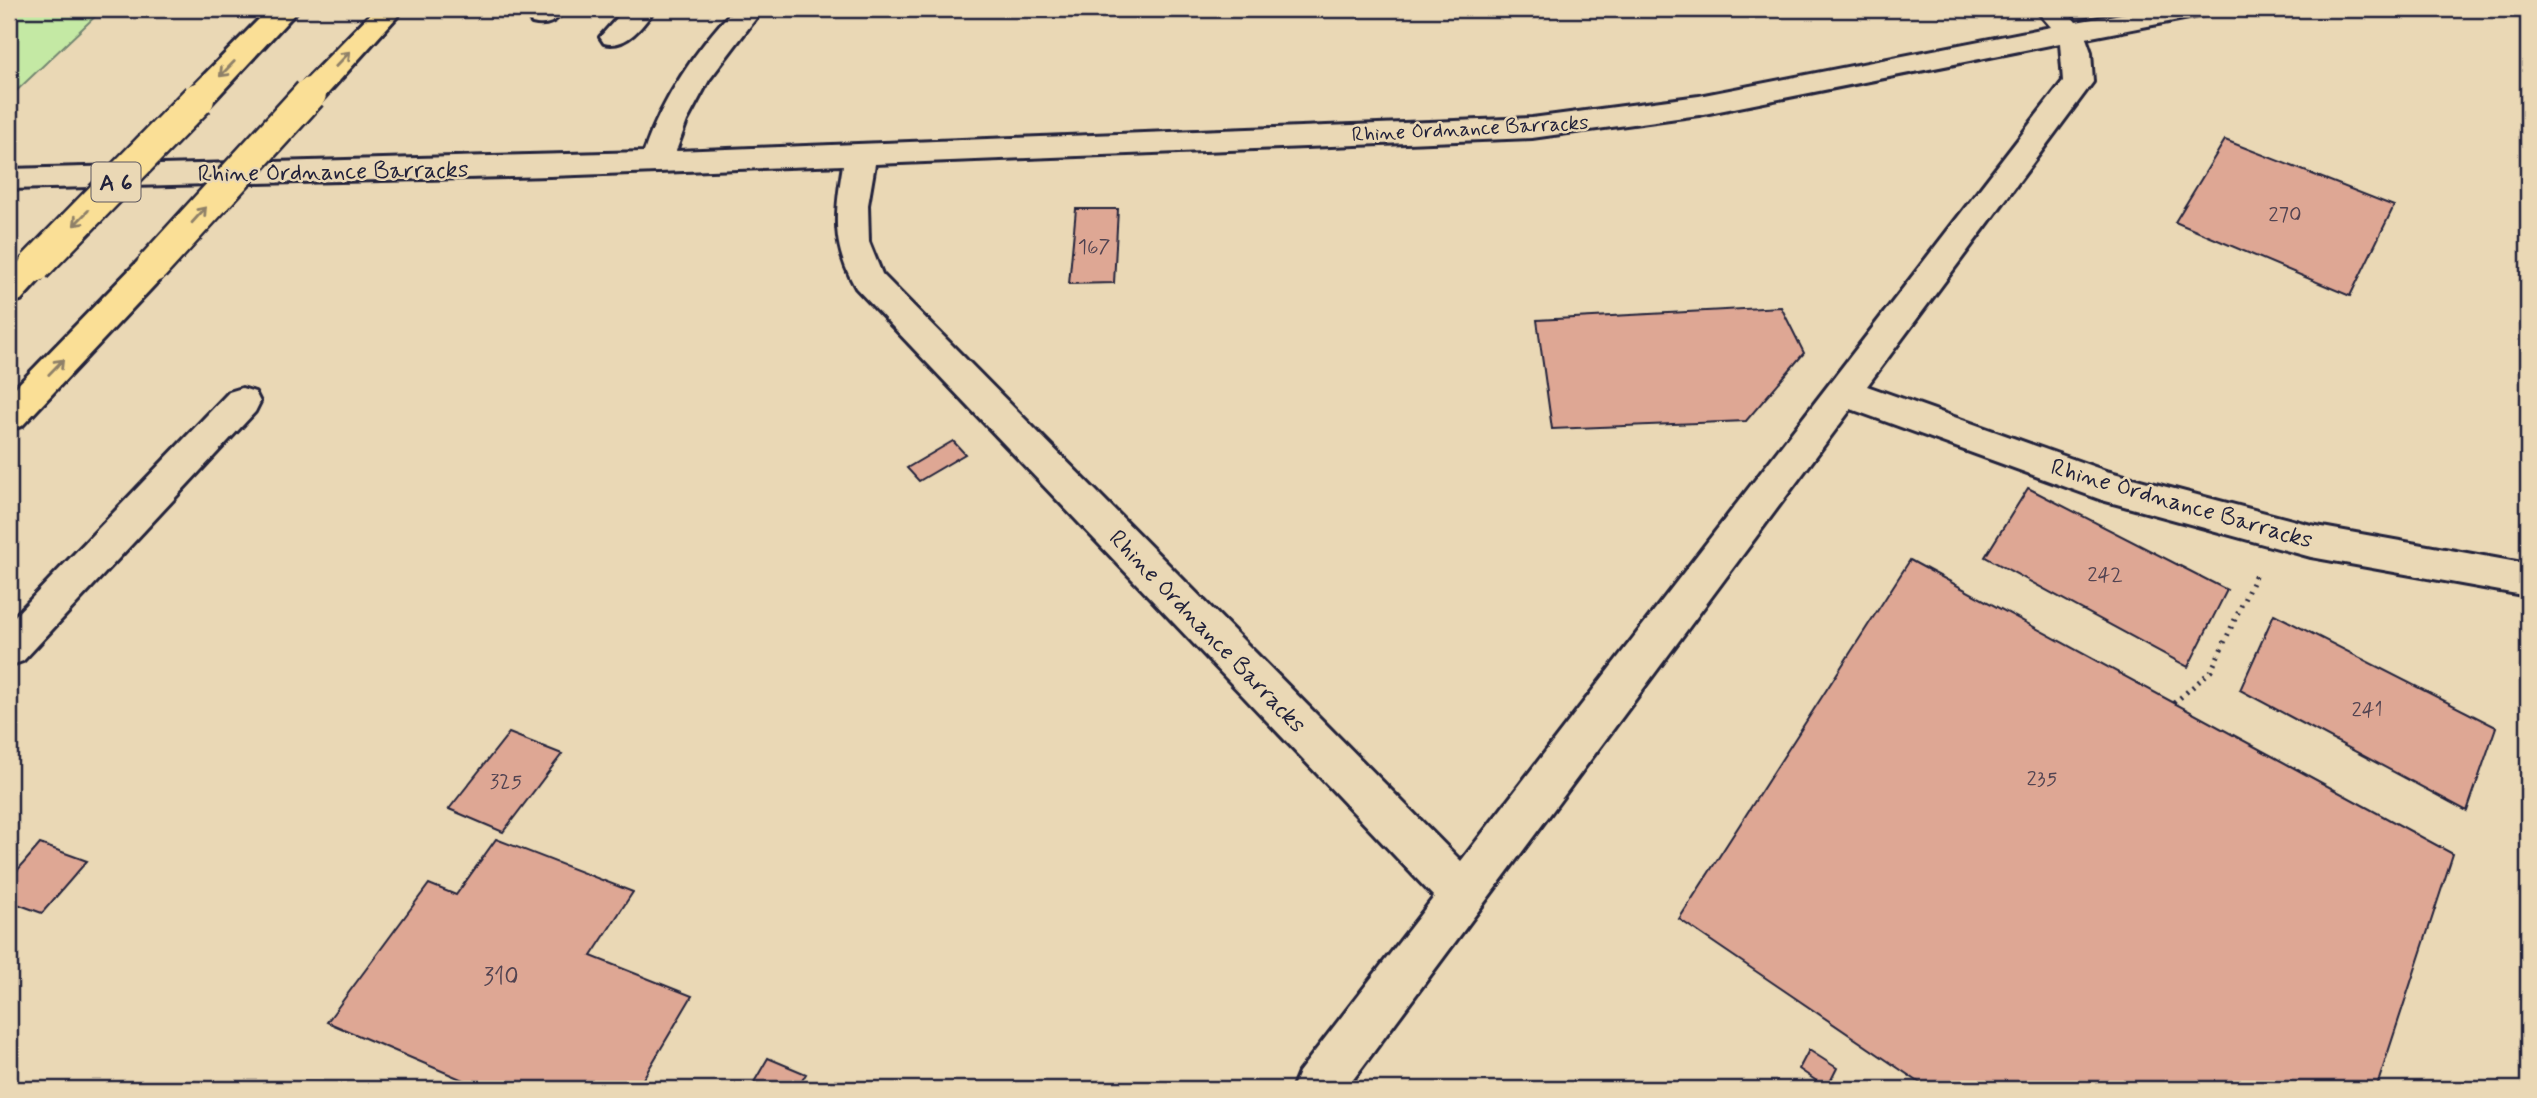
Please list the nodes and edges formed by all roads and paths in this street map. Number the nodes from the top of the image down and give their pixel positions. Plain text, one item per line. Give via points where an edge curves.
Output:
1 (283, 9) edge
2 (641, 9) edge
3 (749, 9) edge
4 (2194, 9) edge
5 (386, 14) edge
6 (2060, 19) edge
7 (614, 37) dead end
8 (861, 152) junction
9 (657, 161) junction
10 (9, 179) edge
11 (9, 292) edge
12 (1844, 392) junction
13 (242, 402) dead end
14 (9, 416) edge
15 (2254, 526) junction
16 (2528, 580) edge
17 (9, 649) edge
18 (2174, 703) dead end
19 (1463, 895) junction
20 (1316, 1089) edge

1 -> 11 highway, A 6, bridge
2 - 7 street
3 - 9 street via 723,36 670,122
4 - 6 street, Rhine Ordnance Barracks
14 -> 5 highway, bridge
6 - 8 street, Rhine Ordnance Barracks via 1883,72 1620,120 1532,128
6 - 12 street via 2079,57 2078,82
8 - 9 street, Rhine Ordnance Barracks
8 - 19 street, Rhine Ordnance Barracks via 852,205 853,242 868,280
9 - 10 street, Rhine Ordnance Barracks
12 - 15 street, Rhine Ordnance Barracks via 2102,485
12 - 19 street
13 - 17 street
15 - 16 street, Rhine Ordnance Barracks via 2311,541
15 - 18 path via 2256,578 2211,671
19 - 20 street

